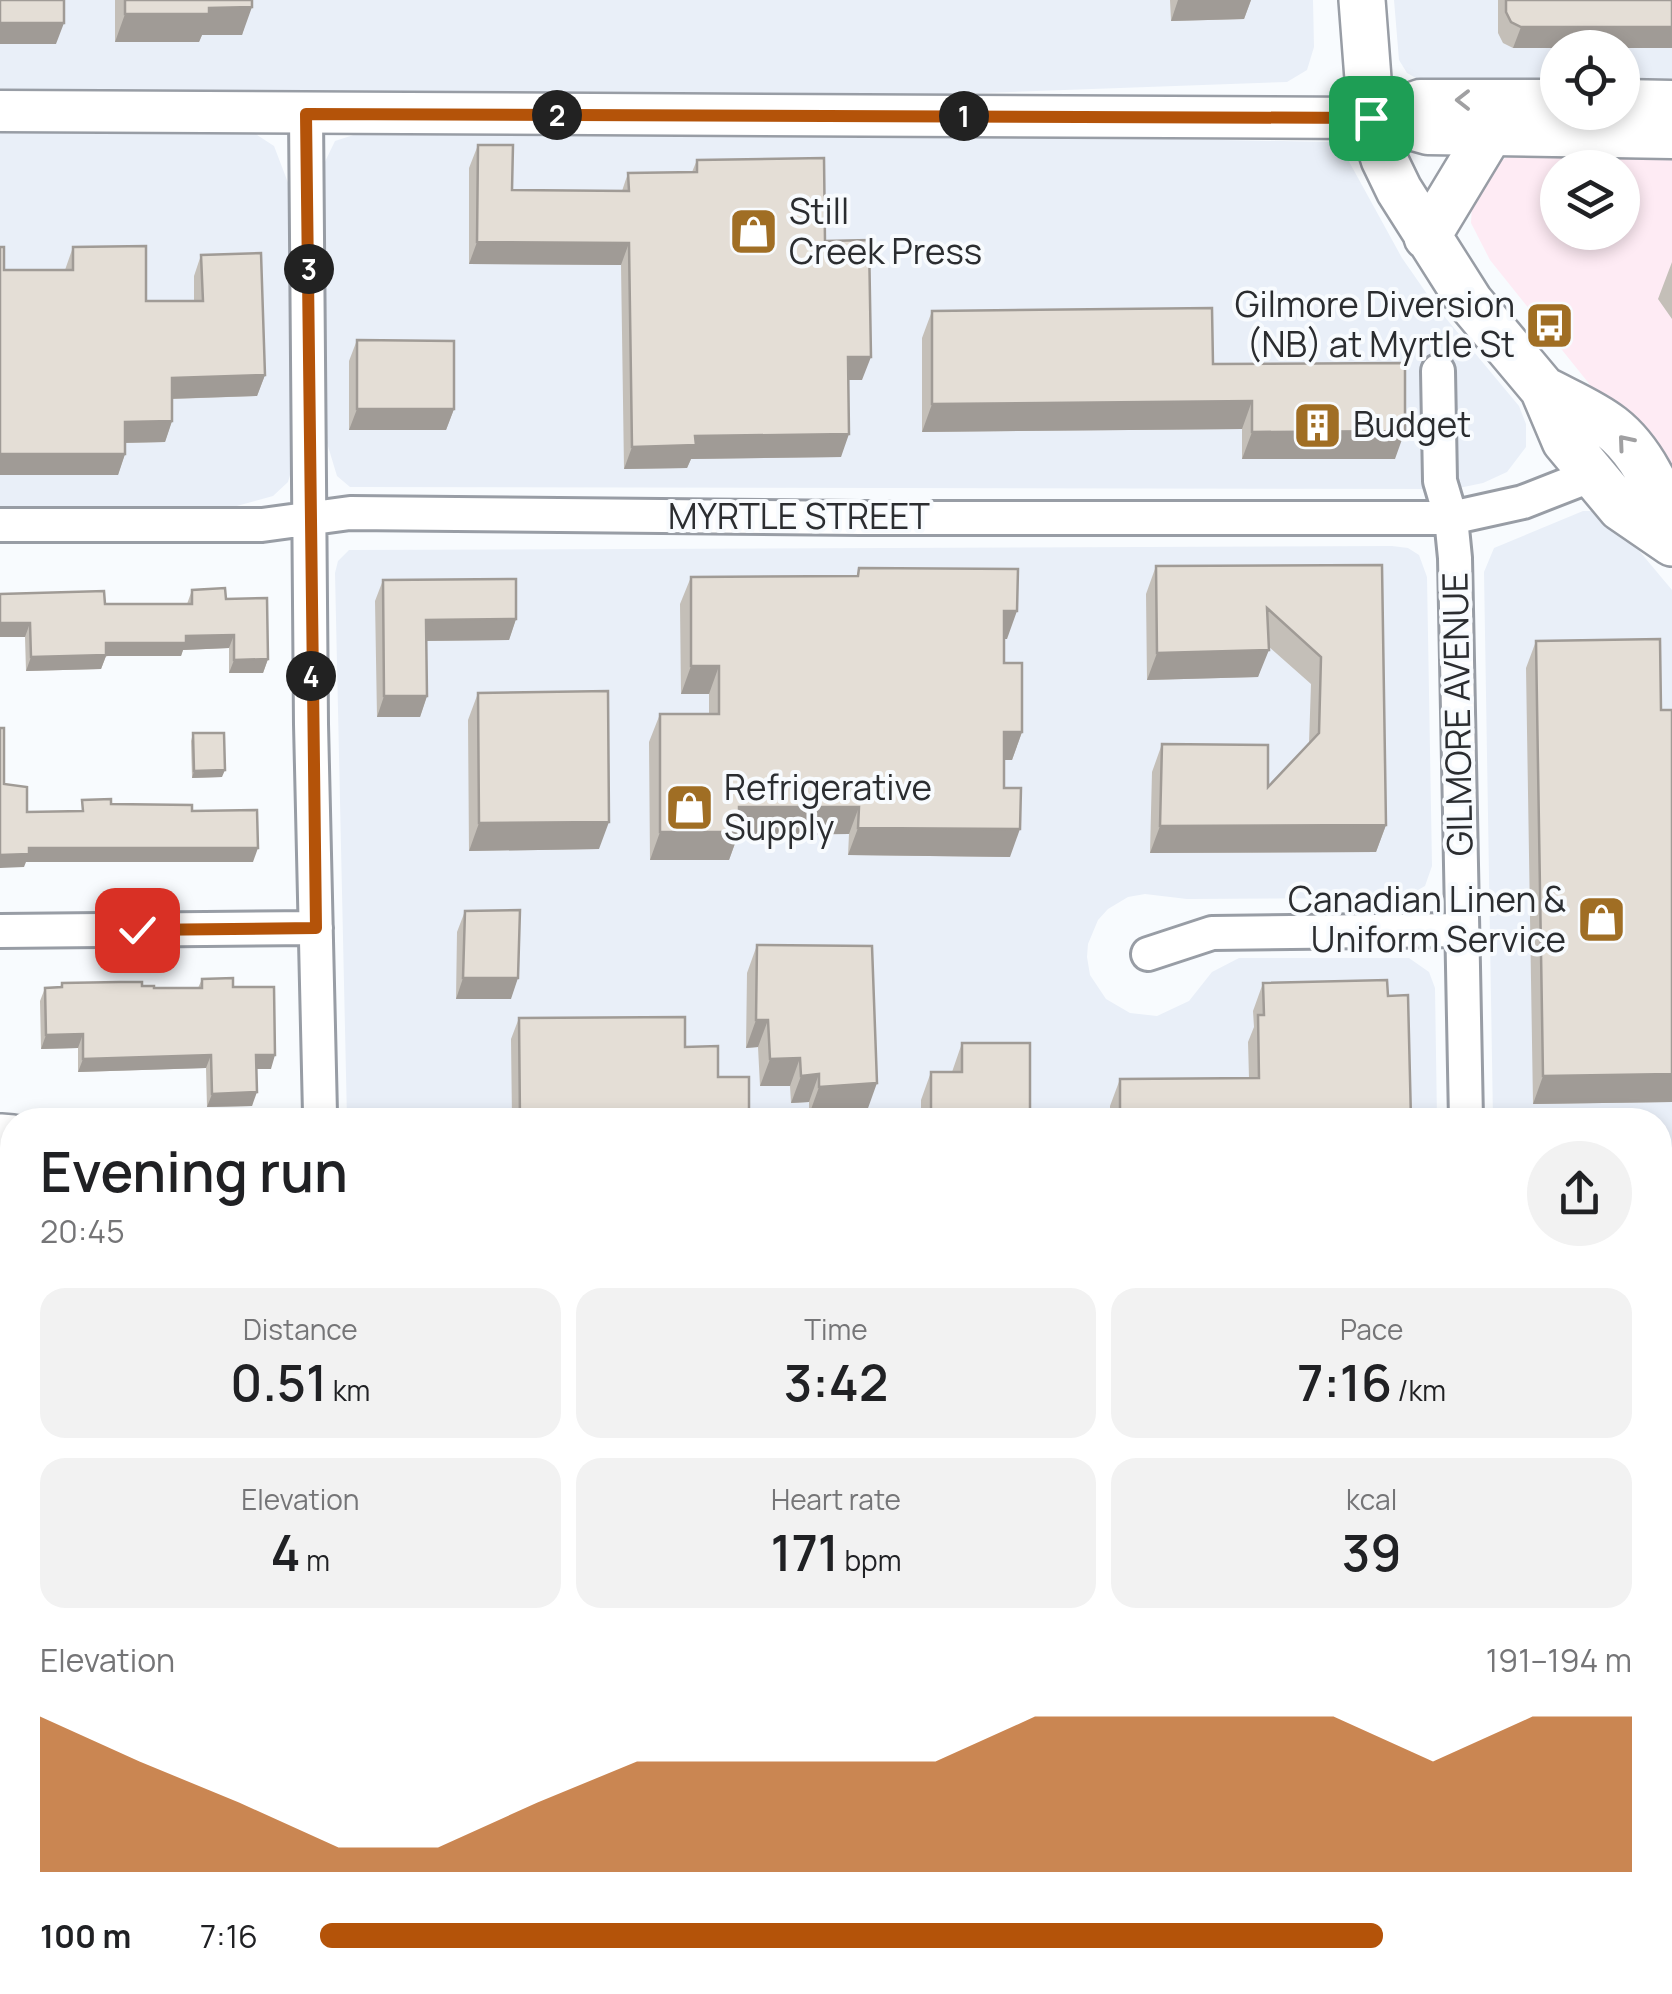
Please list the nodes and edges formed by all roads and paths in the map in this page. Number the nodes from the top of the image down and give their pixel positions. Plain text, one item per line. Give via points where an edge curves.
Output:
1 (1362, 0) edge
2 (1540, 100) edge
3 (1640, 100) edge
4 (1672, 100) edge
5 (0, 111) edge
6 (306, 114) junction
7 (1371, 118) junction
8 (1488, 136) junction
9 (1672, 138) edge
10 (1427, 237) junction
11 (1438, 370) dead end
12 (1543, 389) junction
13 (1592, 475) junction
14 (1452, 518) junction
15 (312, 519) junction
16 (0, 524) edge
17 (1672, 526) edge
18 (1672, 543) edge
19 (316, 928) junction
20 (1461, 930) junction
21 (0, 932) edge
22 (1148, 954) dead end
23 (321, 1108) edge
24 (1466, 1108) edge

1 - 7 main road
2 -> 7 street via 1420,100
3 - 4 street
5 - 6 street
6 - 7 street
6 - 15 street
7 - 8 street via 1428,134
7 - 10 main road via 1384,159
8 - 9 street
8 - 10 main road
10 - 12 main road via 1470,302
11 - 14 street, GILMORE AVENUE via 1440,481
12 - 13 main road via 1565,441
17 -> 12 main road via 1660,491 1612,428
13 - 14 street, MYRTLE STREET via 1522,502
13 - 18 main road via 1621,508
14 - 15 street, MYRTLE STREET via 350,512
14 - 20 street, GILMORE AVENUE
15 - 16 street, MYRTLE STREET via 262,525
15 - 19 street
19 - 21 street
19 - 23 street
20 - 22 street via 1212,933
20 - 24 street, GILMORE AVENUE

